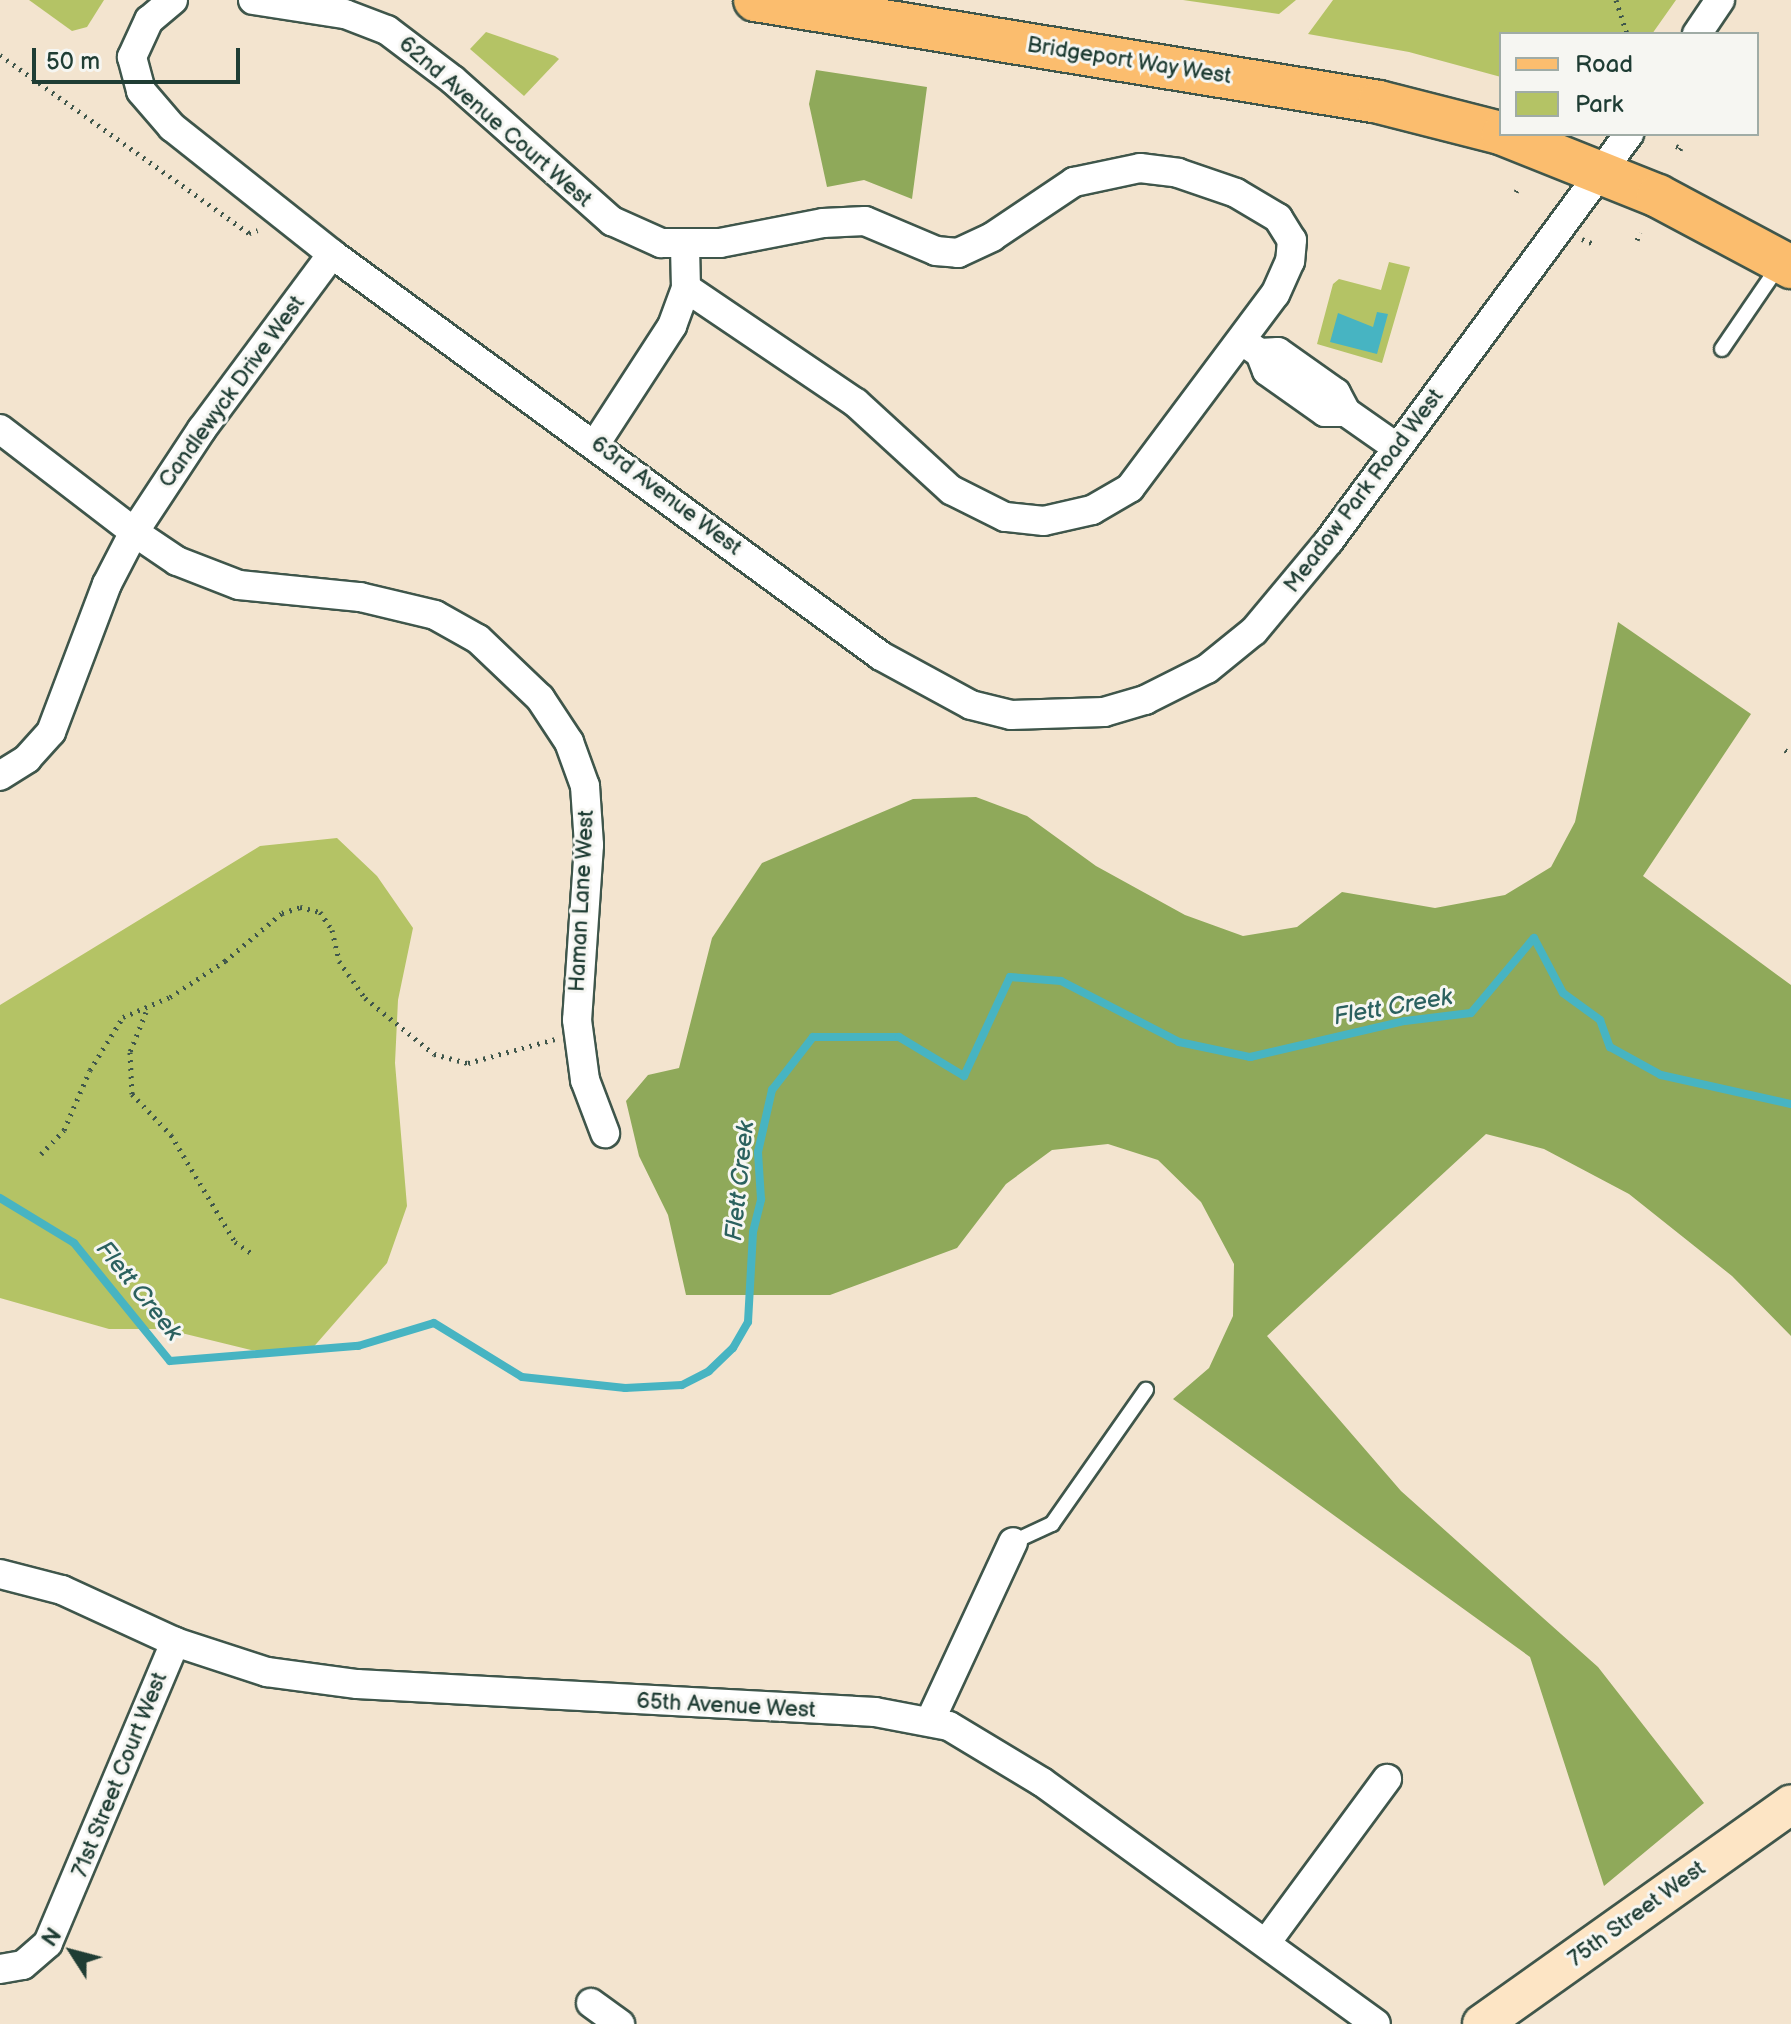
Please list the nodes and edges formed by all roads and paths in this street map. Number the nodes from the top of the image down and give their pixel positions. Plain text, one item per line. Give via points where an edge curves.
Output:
1 (173, 0) edge
2 (253, 0) edge
3 (755, 0) edge
4 (1616, 0) edge
5 (1720, 0) edge
6 (1626, 32) edge
7 (1698, 32) edge
8 (0, 55) edge
9 (1499, 133) edge
10 (1507, 136) edge
11 (1628, 136) edge
12 (1603, 171) junction
13 (278, 212) junction
14 (1640, 233) dead end
15 (1581, 239) dead end
16 (1637, 240) dead end
17 (1594, 244) dead end
18 (685, 246) junction
19 (332, 254) junction
20 (1786, 264) edge
21 (686, 288) junction
22 (1250, 347) junction
23 (1722, 349) dead end
24 (0, 429) edge
25 (596, 443) junction
26 (1396, 447) junction
27 (134, 532) junction
28 (1011, 715) joint
29 (0, 776) edge
30 (148, 1009) junction
31 (579, 1033) junction
32 (605, 1133) dead end
33 (41, 1154) dead end
34 (254, 1255) dead end
35 (1146, 1390) dead end
36 (1013, 1542) joint
37 (0, 1574) edge
38 (175, 1642) junction
39 (930, 1721) junction
40 (1387, 1779) dead end
41 (1791, 1804) edge
42 (1266, 1943) junction
43 (0, 1969) edge
44 (591, 2003) dead end
45 (620, 2024) edge
46 (1376, 2024) edge
47 (1482, 2024) edge

1 - 13 street, 63rd Avenue West via 149,20 132,57 147,101
2 - 18 street, 62nd Avenue Court West via 345,14 387,30 453,80 612,221 646,240
3 - 9 main road, Bridgeport Way West via 928,21 1379,102
4 - 6 path
5 - 7 street
8 - 13 path via 249,233
10 - 12 main road, Bridgeport Way West
11 - 12 street, Meadow Park Road West
12 - 20 main road, Bridgeport Way West
12 - 26 street, Meadow Park Road West
13 - 19 street, 63rd Avenue West
14 - 16 path
15 - 17 path
18 - 21 street
18 - 22 street, 62nd Avenue Court West via 850,220 878,223 936,251 958,253 992,237 1058,191 1104,171 1158,169 1217,185 1278,218 1289,232 1290,261
19 - 25 street, 63rd Avenue West
19 - 27 street, Candlewyck Drive West via 202,429
20 - 23 lane
21 - 22 street via 856,403 951,490 1017,520 1062,518 1124,493
21 - 25 street via 664,343
22 - 26 street via 1278,352 1336,393 1346,412
24 - 27 street
25 - 28 street, 63rd Avenue West via 881,656 971,705
26 - 28 street, Meadow Park Road West via 1277,606 1207,669 1145,700 1104,712
27 - 29 street, Candlewyck Drive West via 102,596 51,732 27,759
27 - 31 street, Haman Lane West via 187,566 239,585 360,597 435,615 478,639 534,690 569,742 587,794
30 - 31 path via 225,961 282,913 300,907 320,912 332,930 339,961 365,998 434,1054 468,1063
30 - 33 path via 123,1017 90,1070 64,1130
30 - 34 path via 130,1052 132,1094 171,1135 235,1242
31 - 32 street, Haman Lane West via 585,1080
35 - 36 lane via 1052,1524
36 - 39 street
37 - 38 street, 65th Avenue West via 62,1590
38 - 39 street, 65th Avenue West via 267,1672 357,1684 875,1712
38 - 43 street, 71st Street Court West via 55,1931 32,1959
39 - 42 street, 65th Avenue West via 1016,1764
40 - 42 street
41 - 47 street, 75th Street West
42 - 46 street, 65th Avenue West
44 - 45 street

